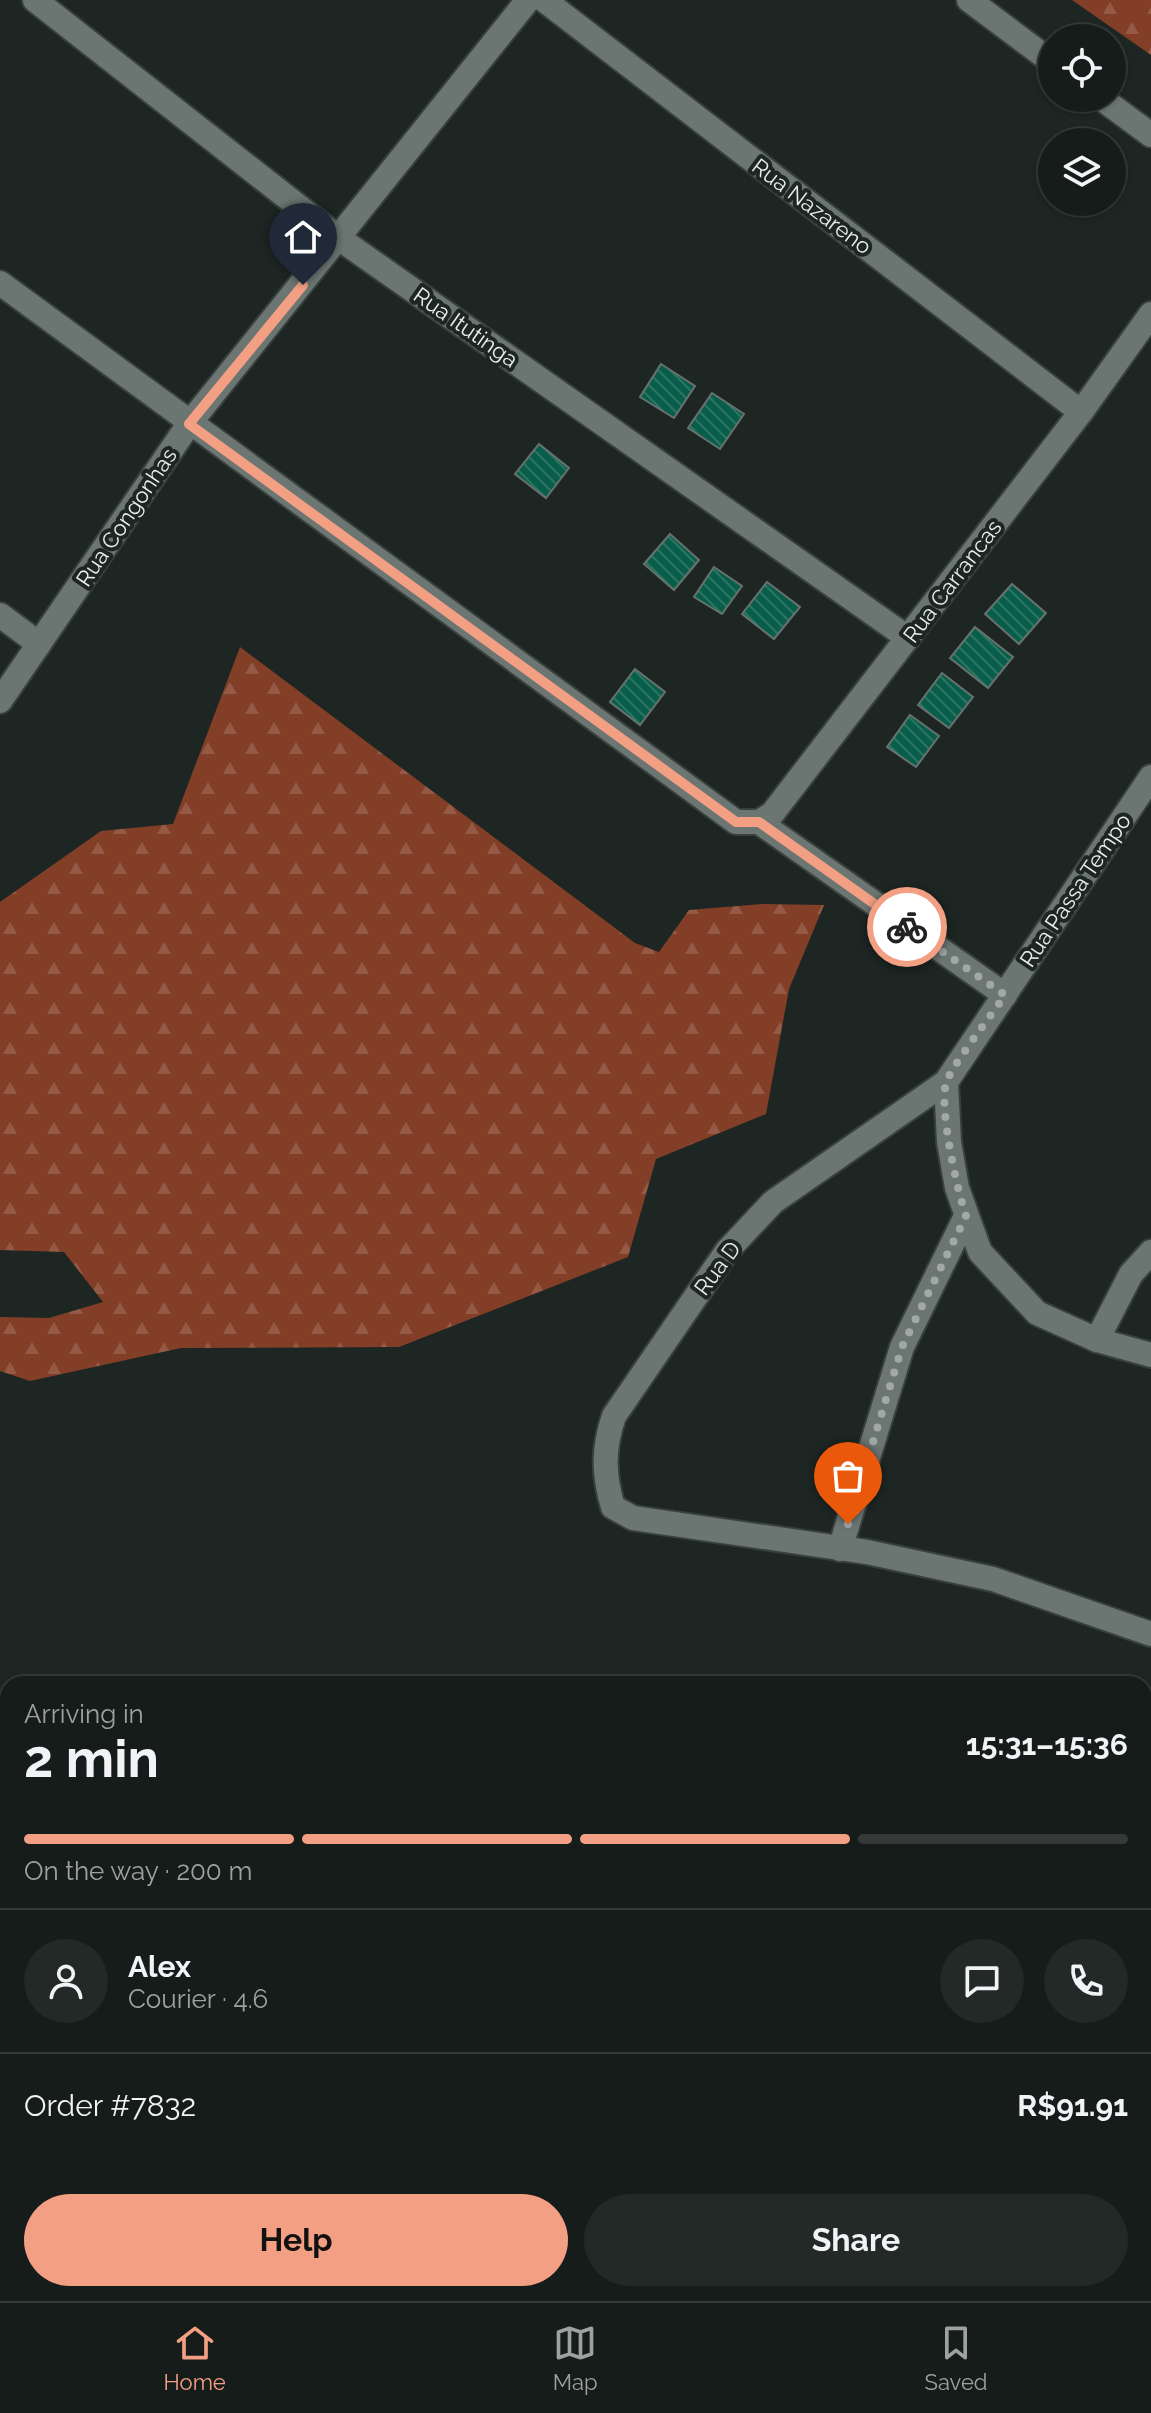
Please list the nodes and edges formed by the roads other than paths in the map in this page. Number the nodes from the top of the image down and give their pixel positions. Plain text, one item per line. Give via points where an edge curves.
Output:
1 (35, 0) edge
2 (528, 0) edge
3 (544, 0) edge
4 (969, 0) edge
5 (1038, 52) edge
6 (1120, 112) edge
7 (1151, 135) edge
8 (340, 239) junction
9 (0, 283) edge
10 (1151, 314) edge
11 (1081, 412) junction
12 (189, 424) junction
13 (0, 615) edge
14 (908, 638) junction
15 (39, 644) junction
16 (0, 701) edge
17 (1151, 777) edge
18 (747, 822) junction
19 (1005, 995) junction
20 (946, 1082) junction
21 (966, 1216) junction
22 (1151, 1252) edge
23 (1097, 1340) junction
24 (1151, 1355) edge
25 (840, 1549) junction
26 (1151, 1634) edge

1 - 8 street, Rua Itutinga
2 - 8 street, Rua Congonhas
3 - 11 street, Rua Nazareno
4 - 5 street
6 - 7 street
8 - 12 street, Rua Congonhas
8 - 14 street, Rua Itutinga
9 - 12 street
10 - 11 street, Rua Carrancas
11 - 14 street, Rua Carrancas
12 - 15 street, Rua Congonhas
12 - 18 street
13 - 15 street
14 - 18 street, Rua Carrancas via 772,814
15 - 16 street, Rua Congonhas
17 - 19 street, Rua Passa Tempo
18 - 19 street
19 - 20 street, Rua Passa Tempo
20 - 21 street via 949,1142
20 - 25 street, Rua D via 773,1202 727,1251 614,1416 604,1445 613,1507 633,1518
21 - 23 street via 980,1252 1037,1313
21 - 25 street via 902,1347
22 - 23 street via 1131,1274
23 - 24 street
25 - 26 street via 993,1579

